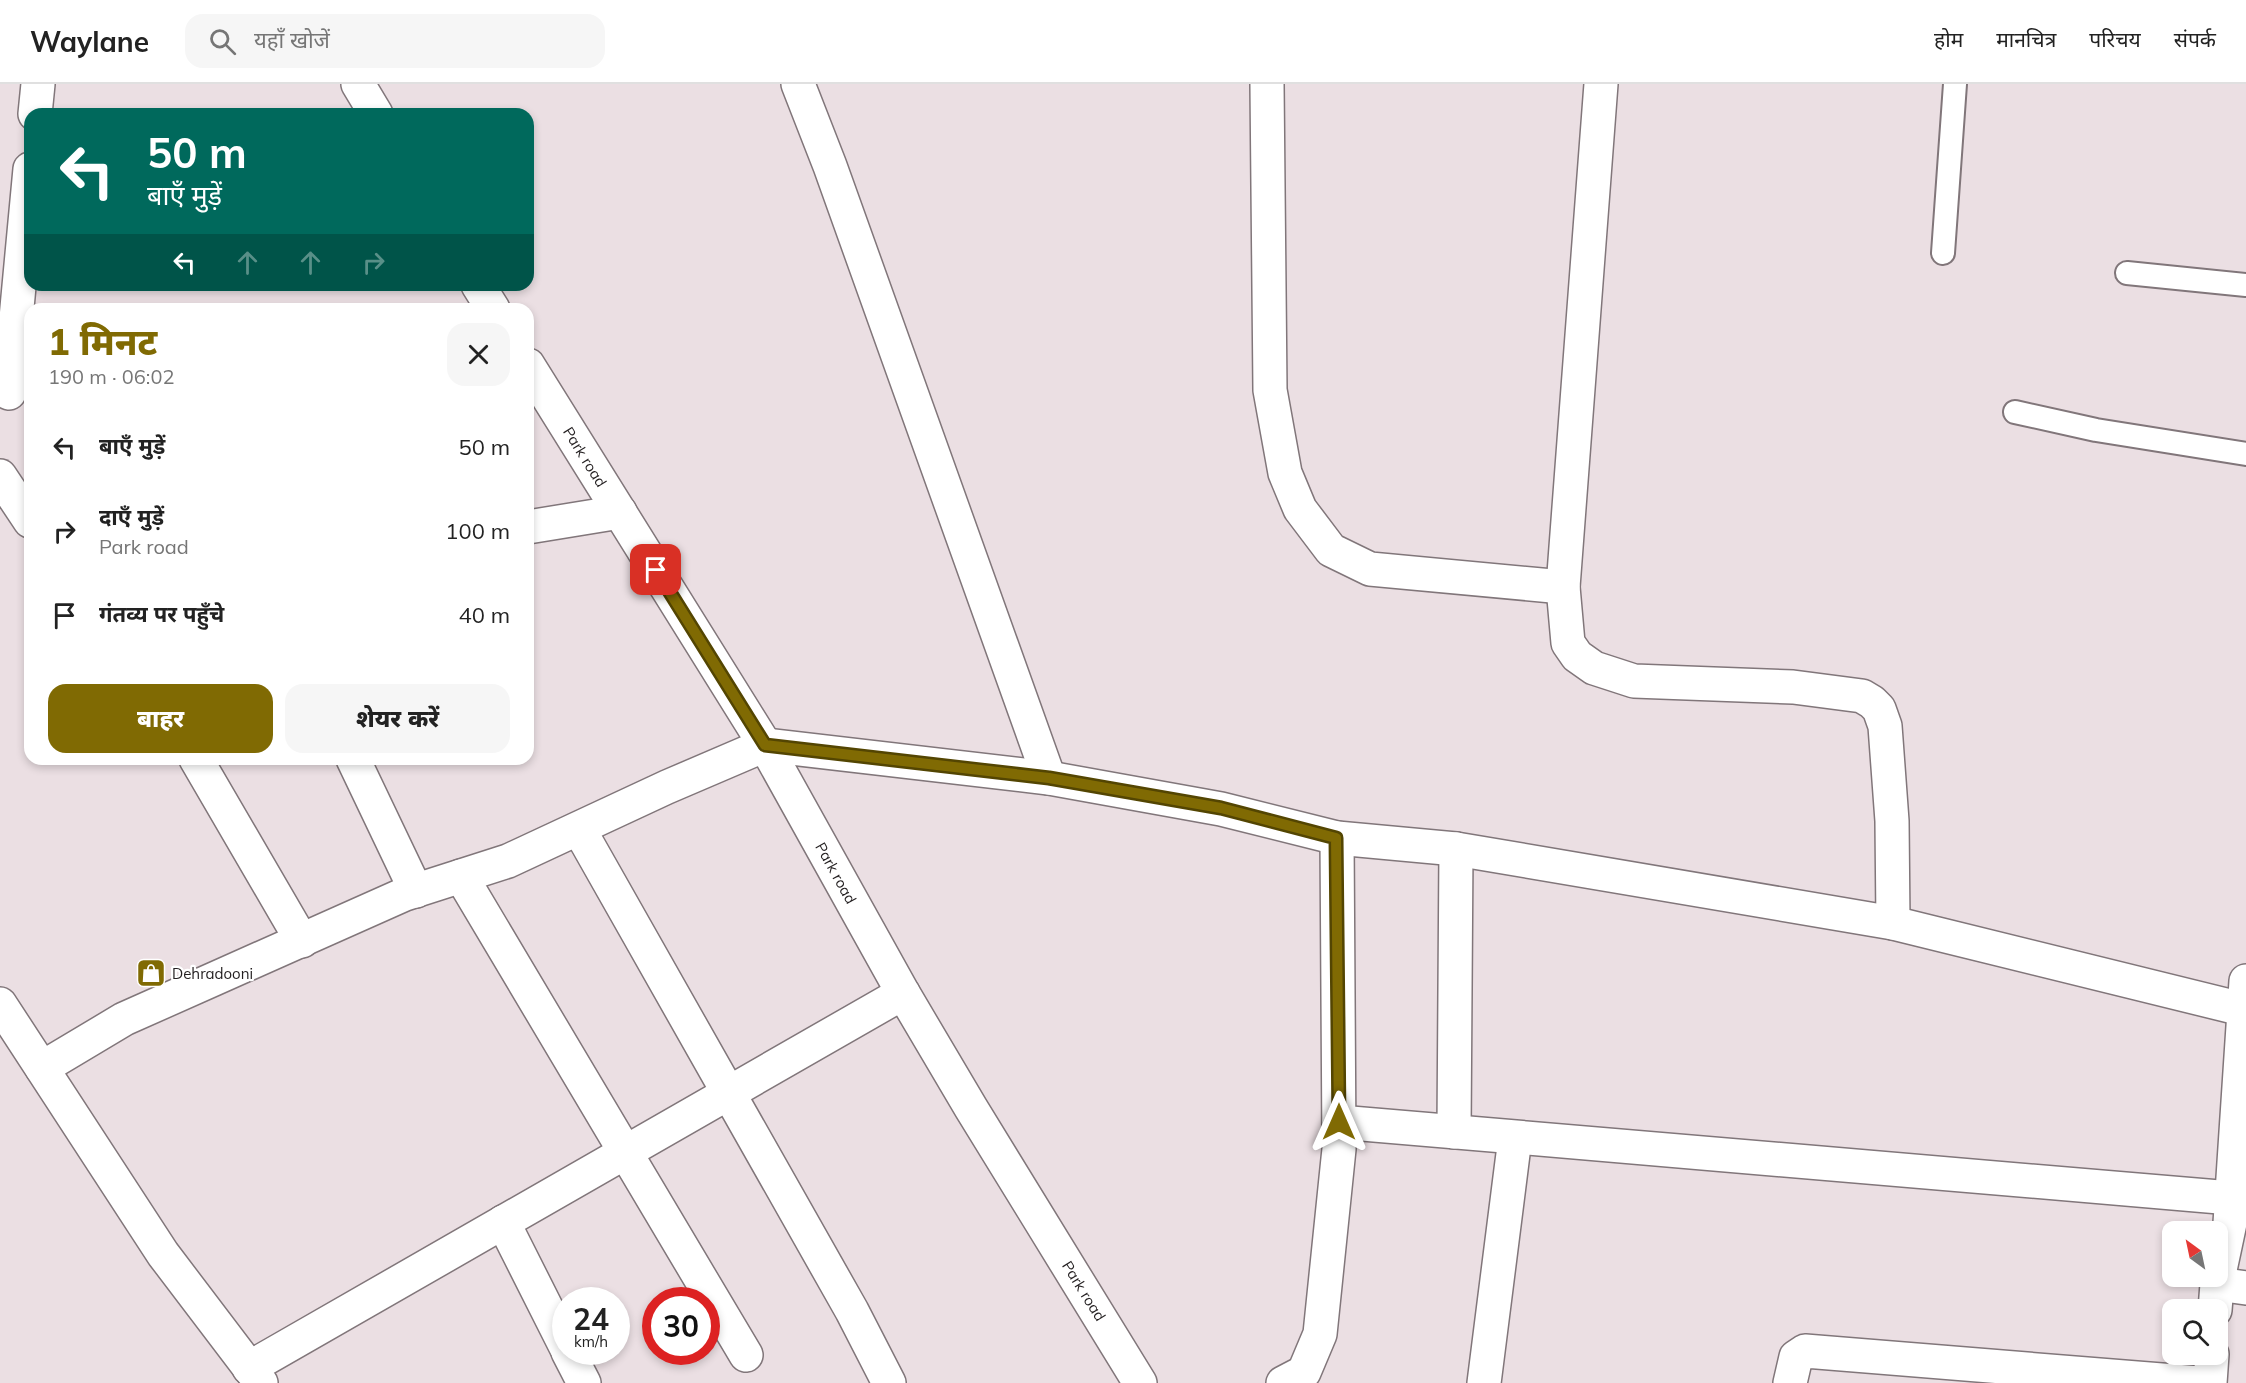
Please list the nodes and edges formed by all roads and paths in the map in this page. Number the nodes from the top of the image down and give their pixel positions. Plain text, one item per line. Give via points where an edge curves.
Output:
1 (38, 84) edge
2 (358, 84) edge
3 (798, 84) edge
4 (1268, 84) edge
5 (1601, 84) edge
6 (1955, 84) edge
7 (36, 108) edge
8 (372, 108) edge
9 (24, 248) edge
10 (1943, 253) dead end
11 (2127, 273) dead end
12 (2246, 285) edge
13 (534, 375) edge
14 (13, 392) edge
15 (2015, 412) dead end
16 (2246, 454) edge
17 (0, 476) edge
18 (24, 512) edge
19 (620, 512) junction
20 (534, 526) edge
21 (1563, 587) junction
22 (765, 745) junction
23 (199, 765) edge
24 (356, 765) edge
25 (1049, 778) junction
26 (579, 828) junction
27 (1336, 838) junction
28 (1456, 849) junction
29 (461, 876) junction
30 (416, 891) junction
31 (1893, 923) junction
32 (302, 941) junction
33 (903, 993) junction
34 (2245, 1000) edge
35 (0, 1004) edge
36 (42, 1068) junction
37 (728, 1093) junction
38 (1339, 1122) junction
39 (1454, 1132) junction
40 (1515, 1138) junction
41 (625, 1152) junction
42 (2231, 1198) junction
43 (503, 1222) junction
44 (2226, 1294) edge
45 (552, 1319) edge
46 (746, 1355) dead end
47 (575, 1365) edge
48 (2211, 1365) edge
49 (255, 1375) edge
50 (584, 1383) edge
51 (889, 1383) edge
52 (1140, 1383) edge
53 (1283, 1383) edge
54 (1484, 1383) edge
55 (1790, 1383) edge
56 (2199, 1383) edge
57 (2210, 1383) edge

1 - 7 street
2 - 8 street
3 - 25 street
4 - 21 street via 1270,390 1284,473 1300,509 1331,550 1370,569
5 - 21 street
6 - 10 lane
9 - 14 street
11 - 12 lane
13 - 19 street, Park road
15 - 16 lane via 2096,430
17 - 18 street
19 - 20 street
19 - 22 street, Park road
21 - 31 street via 1568,643 1577,656 1594,668 1634,681 1793,687 1862,696 1879,709 1885,726 1892,821
22 - 25 street
22 - 26 street
22 - 33 street, Park road
23 - 32 street
24 - 30 street
25 - 27 street via 1221,808
26 - 29 street via 508,861
26 - 37 street
27 - 28 street
27 - 38 street
28 - 31 street
28 - 39 street
29 - 30 street
29 - 41 street
30 - 32 street
31 - 34 street
32 - 36 street via 124,1019
33 - 37 street
33 - 52 street, Park road
34 - 42 street
35 - 36 street
36 - 49 street via 164,1254
37 - 41 street
37 - 51 street
38 - 39 street
38 - 53 street via 1320,1334 1304,1372
39 - 40 street
40 - 42 street
40 - 54 street
41 - 43 street
41 - 46 street
42 - 44 street
43 - 45 street
43 - 49 street
47 - 50 street
48 - 57 street
55 - 56 street via 1796,1357 1805,1351

